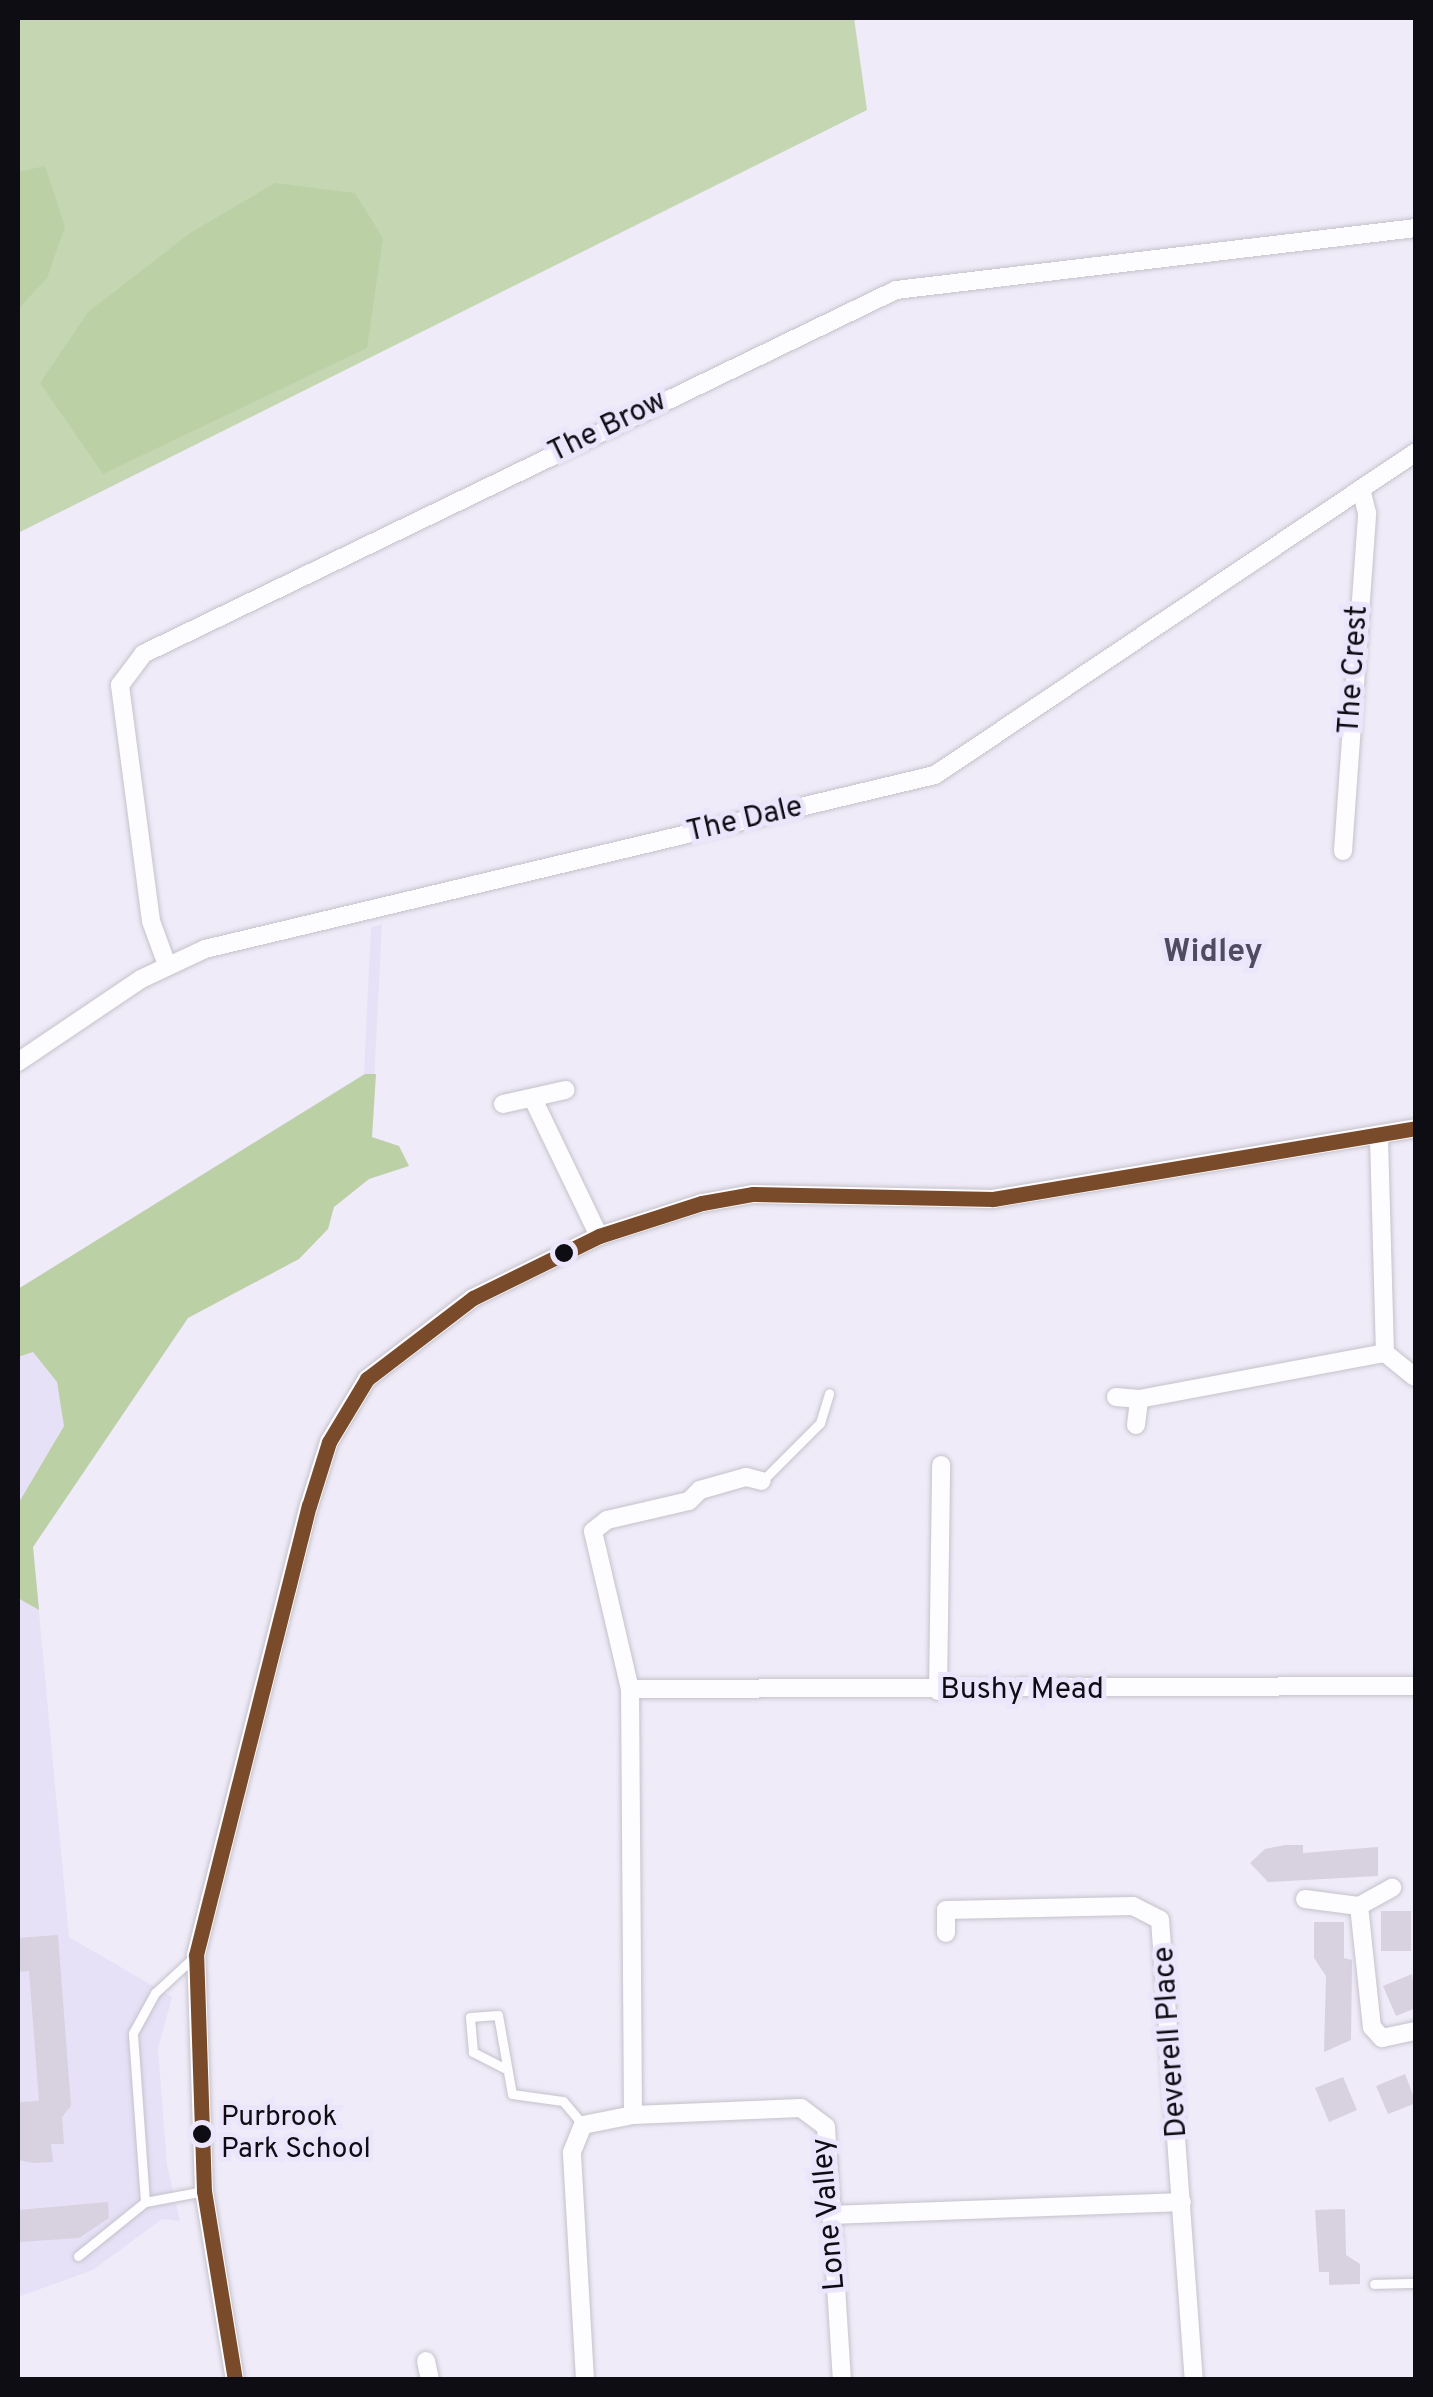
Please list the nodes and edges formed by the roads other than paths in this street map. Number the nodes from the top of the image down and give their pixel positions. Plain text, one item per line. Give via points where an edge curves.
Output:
1 (1416, 228) edge
2 (1416, 452) edge
3 (1361, 489) junction
4 (1343, 852) dead end
5 (167, 965) junction
6 (18, 1062) edge
7 (565, 1090) dead end
8 (533, 1099) junction
9 (503, 1104) dead end
10 (1416, 1128) edge
11 (1379, 1135) junction
12 (599, 1236) junction
13 (1385, 1353) junction
14 (1414, 1377) edge
15 (829, 1393) dead end
16 (1116, 1397) dead end
17 (1138, 1399) junction
18 (1136, 1425) dead end
19 (941, 1465) dead end
20 (762, 1481) joint
21 (1416, 1686) edge
22 (630, 1689) junction
23 (938, 1690) junction
24 (1392, 1888) dead end
25 (1305, 1899) dead end
26 (1360, 1906) junction
27 (946, 1933) dead end
28 (196, 1954) junction
29 (1416, 2031) edge
30 (504, 2068) junction
31 (634, 2115) junction
32 (591, 2121) junction
33 (204, 2191) junction
34 (145, 2202) junction
35 (1182, 2202) junction
36 (832, 2215) junction
37 (78, 2256) dead end
38 (1416, 2283) edge
39 (1374, 2284) dead end
40 (235, 2380) edge
41 (585, 2380) edge
42 (842, 2380) edge
43 (1194, 2380) edge

1 - 5 street, The Brow via 896,290 143,654 120,685 151,922
2 - 3 street, The Dale
3 - 4 street, The Crest via 1367,513
3 - 5 street, The Dale via 934,775 237,940
5 - 6 street, The Dale
7 - 8 street
8 - 9 street
8 - 12 street
10 - 11 street
11 - 12 street via 993,1199 753,1194
11 - 13 street
12 - 28 street via 473,1298 367,1379 345,1411 310,1506
13 - 14 street
13 - 17 street
15 - 20 lane via 820,1423
16 - 17 street
17 - 18 street
19 - 23 street
20 - 22 street via 746,1478 700,1490 689,1501 607,1520 594,1531
21 - 23 street, Bushy Mead
22 - 23 street, Bushy Mead
22 - 31 street
24 - 26 street
25 - 26 street
26 - 29 street via 1372,2027 1382,2038
27 - 35 street, Deverell Place via 946,1902 1133,1906 1160,1920
28 - 33 street
28 - 34 lane via 155,1993 133,2033
30 - 30 lane via 498,2015 470,2017 473,2052
30 - 32 lane via 512,2094 564,2101
31 - 32 street, Lone Valley
31 - 36 street, Lone Valley via 801,2108 818,2115 826,2126
32 - 41 street via 572,2152
33 - 34 lane
33 - 40 street
34 - 37 lane
35 - 36 street
35 - 43 street, Deverell Place
36 - 42 street, Lone Valley
38 - 39 lane

